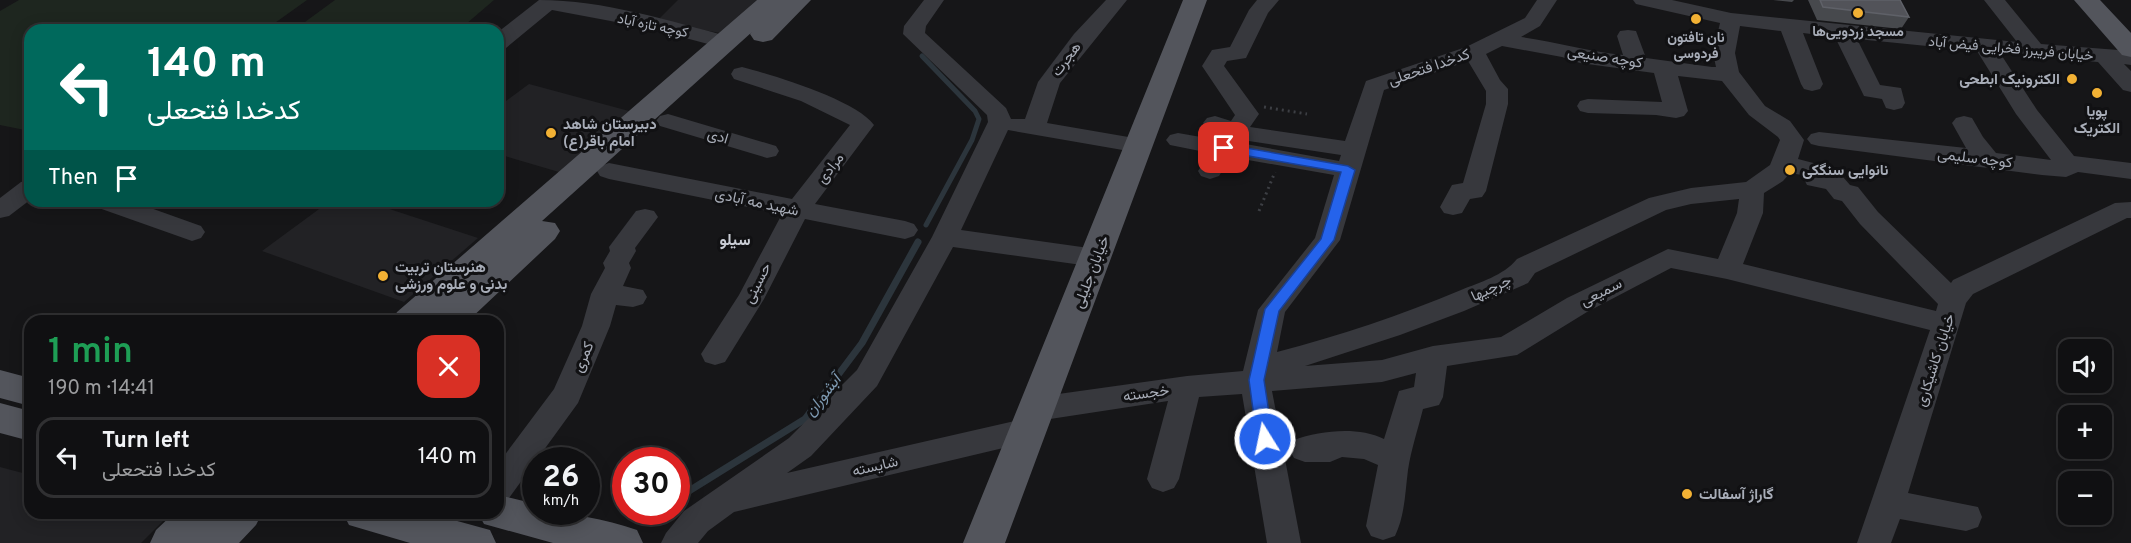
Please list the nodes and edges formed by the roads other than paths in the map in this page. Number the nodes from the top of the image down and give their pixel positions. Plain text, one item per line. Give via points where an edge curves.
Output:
1 (772, 0) edge
2 (799, 0) edge
3 (934, 0) edge
4 (1117, 0) edge
5 (1269, 0) edge
6 (1546, 0) edge
7 (1643, 0) edge
8 (1994, 0) edge
9 (2086, 0) edge
10 (550, 2) edge
11 (1188, 4) edge
12 (1738, 13) edge
13 (1910, 20) edge
14 (1790, 26) junction
15 (1843, 32) junction
16 (1628, 36) dead end
17 (504, 37) edge
18 (1498, 39) junction
19 (1920, 40) junction
20 (723, 42) junction
21 (1984, 46) junction
22 (2035, 50) junction
23 (2125, 50) edge
24 (1474, 51) junction
25 (1636, 63) junction
26 (1665, 67) junction
27 (742, 74) dead end
28 (1720, 74) junction
29 (1812, 84) dead end
30 (2131, 85) edge
31 (1894, 103) dead end
32 (1588, 106) dead end
33 (668, 121) junction
34 (1000, 122) junction
35 (1964, 123) dead end
36 (1033, 129) junction
37 (1225, 134) junction
38 (1819, 139) dead end
39 (1178, 140) dead end
40 (1140, 146) junction
41 (767, 151) dead end
42 (1988, 159) junction
43 (1352, 160) junction
44 (1786, 164) junction
45 (2069, 167) junction
46 (2131, 170) edge
47 (609, 171) junction
48 (1210, 171) dead end
49 (1752, 189) junction
50 (24, 193) edge
51 (1453, 207) dead end
52 (149, 208) edge
53 (0, 210) edge
54 (797, 210) junction
55 (2128, 210) edge
56 (645, 217) dead end
57 (906, 230) dead end
58 (192, 232) dead end
59 (945, 237) junction
60 (1096, 258) junction
61 (1727, 270) junction
62 (1950, 313) junction
63 (416, 315) edge
64 (453, 315) edge
65 (715, 354) dead end
66 (1432, 357) junction
67 (1257, 374) junction
68 (0, 384) edge
69 (1187, 387) junction
70 (24, 390) edge
71 (0, 418) edge
72 (1033, 420) junction
73 (24, 424) edge
74 (1323, 453) dead end
75 (1396, 453) junction
76 (1163, 479) dead end
77 (504, 481) edge
78 (722, 502) junction
79 (1889, 503) junction
80 (504, 514) edge
81 (1966, 517) dead end
82 (194, 519) edge
83 (236, 519) edge
84 (385, 519) edge
85 (1383, 526) dead end
86 (171, 543) edge
87 (213, 543) edge
88 (475, 543) edge
89 (622, 543) edge
90 (678, 543) edge
91 (984, 543) edge
92 (1284, 543) edge
93 (1874, 543) edge

1 - 20 main road
2 - 33 main road
3 - 34 street via 915,26 914,34 999,113
4 - 36 street, هجرت via 1049,82
5 - 37 street via 1259,10 1238,53 1220,55 1205,65 1247,114
6 - 18 street, کدخدا فتحعلی via 1533,22
7 - 12 street, خیابان فریبرز فخرایی فیض آباد
8 - 22 street
9 - 23 main road
10 - 17 street
10 - 20 street, کوچه تازه آباد via 650,22
11 - 40 main road, خیابان جلیلی
12 - 14 street, خیابان فریبرز فخرایی فیض آباد
12 - 28 street
13 - 19 street
14 - 15 street, خیابان فریبرز فخرایی فیض آباد
14 - 29 street
15 - 19 street, خیابان فریبرز فخرایی فیض آباد
15 - 31 street via 1872,91 1893,93
16 - 25 street
18 - 24 street, کدخدا فتحعلی
18 - 25 street, کوچه صنیعی
19 - 21 street, خیابان فریبرز فخرایی فیض آباد
20 - 63 main road
21 - 22 street, خیابان فریبرز فخرایی فیض آباد
21 - 45 street via 2028,114
22 - 23 street, خیابان فریبرز فخرایی فیض آباد
23 - 30 street
24 - 43 street, کدخدا فتحعلی via 1374,86
24 - 51 street via 1497,89 1497,104 1473,191 1461,191
25 - 26 street, کوچه صنیعی
26 - 28 street, کوچه صنیعی
26 - 32 street via 1676,111
27 - 54 street, مرادی via 809,96 862,125
28 - 44 street via 1736,80 1763,115 1785,128 1792,140
33 - 41 street, ادی
33 - 47 main road
34 - 36 street
34 - 59 street
35 - 42 street
36 - 40 street
37 - 39 street
37 - 43 street via 1295,143
37 - 43 street via 1281,158
37 - 48 street
38 - 42 street, کوچه سلیمی
40 - 60 main road, خیابان جلیلی
42 - 45 street, کوچه سلیمی
43 - 67 street via 1327,240 1272,309
44 - 49 street via 1768,181
44 - 62 street via 1812,170 1816,179 1834,183 1843,193 1849,193
45 - 46 street, کوچه سلیمی via 2074,164
46 - 55 street
47 - 54 street, شهید مه آبادی
47 - 64 main road
49 - 61 street via 1750,213
49 - 67 street, چرچیها via 1710,192 1658,204 1440,311
50 - 53 street
52 - 58 street
54 - 57 street, شهید مه آبادی
54 - 65 street, حسینی via 750,299
55 - 62 street, خیابان کاشیکاری via 1963,287
56 - 77 street, کمری via 622,247 616,263 619,296 596,326 567,395
59 - 60 street
59 - 78 street via 867,378 800,447
60 - 72 main road, خیابان جلیلی
61 - 62 street, سمیعی
61 - 66 street, سمیعی via 1668,258 1577,304 1507,347
62 - 79 street, خیابان کاشیکاری
66 - 67 street, سمیعی via 1382,371
66 - 75 street via 1428,397 1410,399
67 - 69 street, خجسته
67 - 92 street via 1257,398
68 - 70 main road
69 - 72 street, خجسته
69 - 76 street
71 - 73 main road
72 - 78 street, شایسته
72 - 91 main road, خیابان جلیلی
74 - 75 street via 1329,443
75 - 85 street
78 - 90 street via 696,521
79 - 81 street
79 - 93 street, خیابان کاشیکاری
80 - 89 main road
82 - 86 main road
83 - 87 main road
84 - 88 main road

